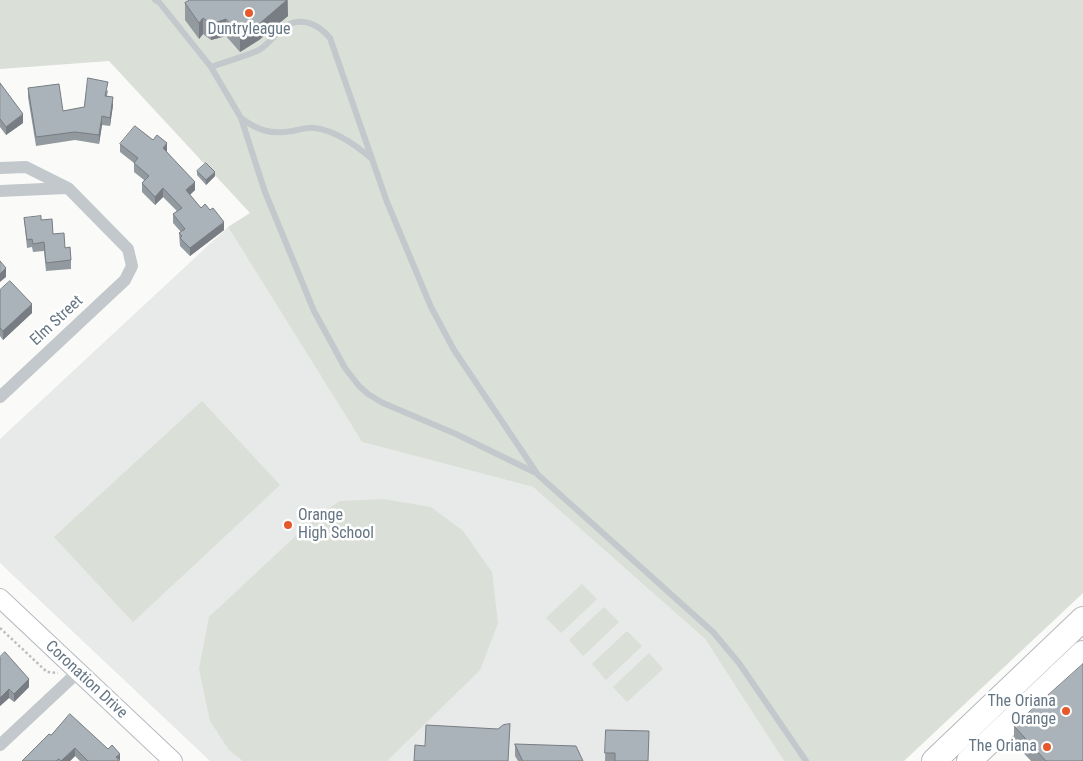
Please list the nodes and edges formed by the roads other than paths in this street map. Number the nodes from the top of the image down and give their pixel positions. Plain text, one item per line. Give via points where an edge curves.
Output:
1 (158, 1) edge
2 (211, 67) junction
3 (241, 118) junction
4 (372, 160) junction
5 (0, 168) edge
6 (68, 188) junction
7 (0, 191) edge
8 (0, 397) edge
9 (536, 473) junction
10 (0, 598) edge
11 (1083, 619) edge
12 (1083, 653) edge
13 (78, 672) junction
14 (1000, 709) dead end
15 (970, 728) junction
16 (0, 745) edge
17 (173, 761) edge
18 (806, 761) edge
19 (934, 761) edge
20 (969, 761) edge

1 - 2 lane
2 - 3 lane
2 - 4 lane via 261,49 285,26 308,22 318,26 330,38
3 - 4 lane via 262,131 322,129 364,152
3 - 9 lane via 265,192 314,311 344,368 359,386 383,404 456,434
4 - 9 lane via 431,307 454,350
5 - 6 street via 26,167
6 - 7 street
6 - 8 street, Elm Street via 128,249 132,266 125,280
9 - 18 lane via 713,632 739,663
10 - 13 main road, Coronation Drive
11 - 15 highway
12 - 20 highway
13 - 16 street
13 - 17 main road, Coronation Drive
14 - 15 lane
15 - 19 highway

